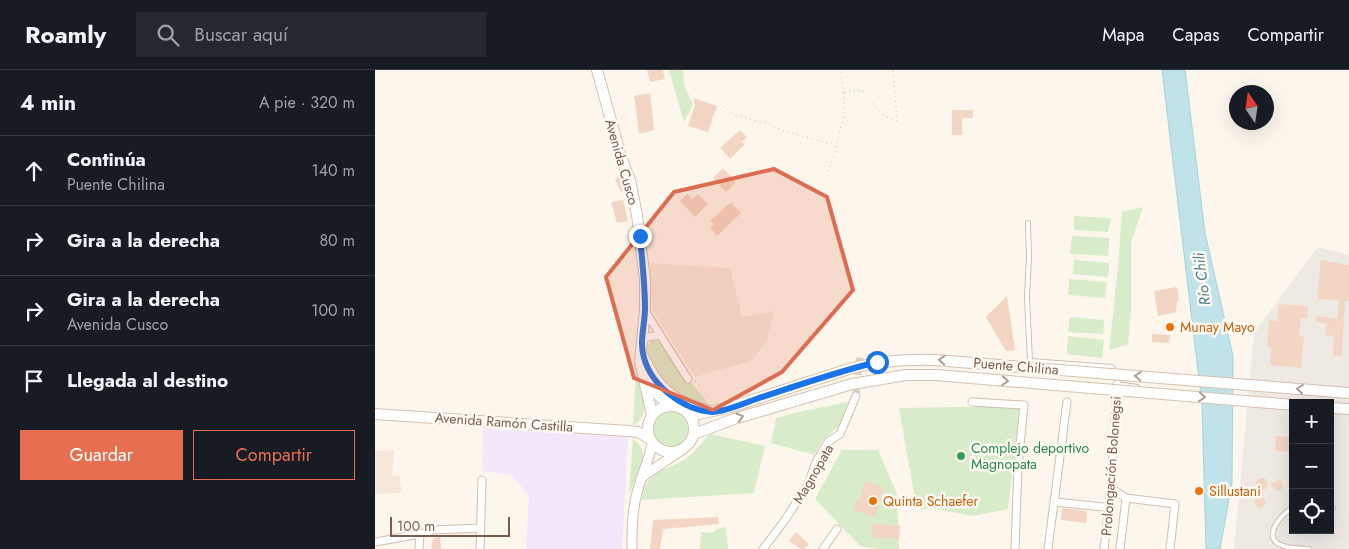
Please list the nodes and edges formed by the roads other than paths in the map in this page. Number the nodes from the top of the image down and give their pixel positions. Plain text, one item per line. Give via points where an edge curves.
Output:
1 (597, 70) edge
2 (1029, 223) dead end
3 (645, 310) junction
4 (660, 335) junction
5 (642, 341) junction
6 (644, 358) junction
7 (688, 379) road end
8 (1117, 384) junction
9 (1177, 392) dead end
10 (1349, 393) edge
11 (856, 396) tunnel mouth
12 (972, 402) dead end
13 (1067, 402) dead end
14 (1289, 405) edge
15 (670, 406) junction
16 (713, 408) junction
17 (1334, 408) edge
18 (1349, 409) edge
19 (375, 414) edge
20 (690, 416) junction
21 (651, 418) junction
22 (632, 431) junction
23 (694, 434) junction
24 (651, 441) junction
25 (683, 450) junction
26 (642, 477) junction
27 (482, 480) dead end
28 (1111, 488) junction
29 (1126, 498) junction
30 (1055, 502) junction
31 (1103, 507) dead end
32 (1289, 510) edge
33 (480, 528) junction
34 (837, 529) dead end
35 (420, 534) junction
36 (375, 542) edge
37 (419, 549) edge
38 (480, 549) edge
39 (632, 549) edge
40 (763, 549) edge
41 (823, 549) edge
42 (1015, 549) edge
43 (1048, 549) edge
44 (1104, 549) edge
45 (1120, 549) edge
46 (1170, 549) edge
47 (1309, 549) edge

1 - 3 main road, Avenida Cusco via 633,190 644,272
2 - 8 lane via 1027,297 1030,361 1111,367 1115,370
3 - 4 street
3 - 5 main road, Avenida Cusco
4 - 5 street
4 - 7 street
5 - 6 main road, Avenida Cusco
5 - 21 main road, Avenida Cusco via 641,369
6 - 15 main road, Avenida Cusco via 651,386
6 - 16 main road via 655,379 671,395 683,403
8 - 9 lane
8 - 28 street, Prolongación Bolonegsi
10 -> 16 main road, Puente Chilina, bridge via 904,359 852,368
11 - 40 street, Magnopata via 841,434 828,442 808,484
12 - 42 street via 1025,405 1018,466
13 - 30 street
23 -> 14 main road, Puente Chilina, bridge via 852,384 906,375
15 - 20 main road via 684,410
15 - 21 main road via 660,409
16 - 20 main road, Puente Chilina
17 - 18 main road
19 - 22 main road, Avenida Ramón Castilla
20 - 23 main road
21 - 22 main road
21 - 24 main road via 648,429
22 - 24 main road, Avenida Ramón Castilla
23 - 25 main road
24 - 25 main road via 657,448 668,452
24 - 26 street via 649,461
25 - 26 street
26 - 39 street via 635,504
27 - 33 street
28 - 29 street
28 - 44 street, Prolongación Bolonegsi
29 - 45 street
29 - 46 street via 1175,504
30 - 31 street
30 - 43 street
32 - 47 lane via 1278,520 1274,538 1282,546
33 - 35 street via 434,530
33 - 38 street
34 - 41 street
35 - 36 street
35 - 37 street

